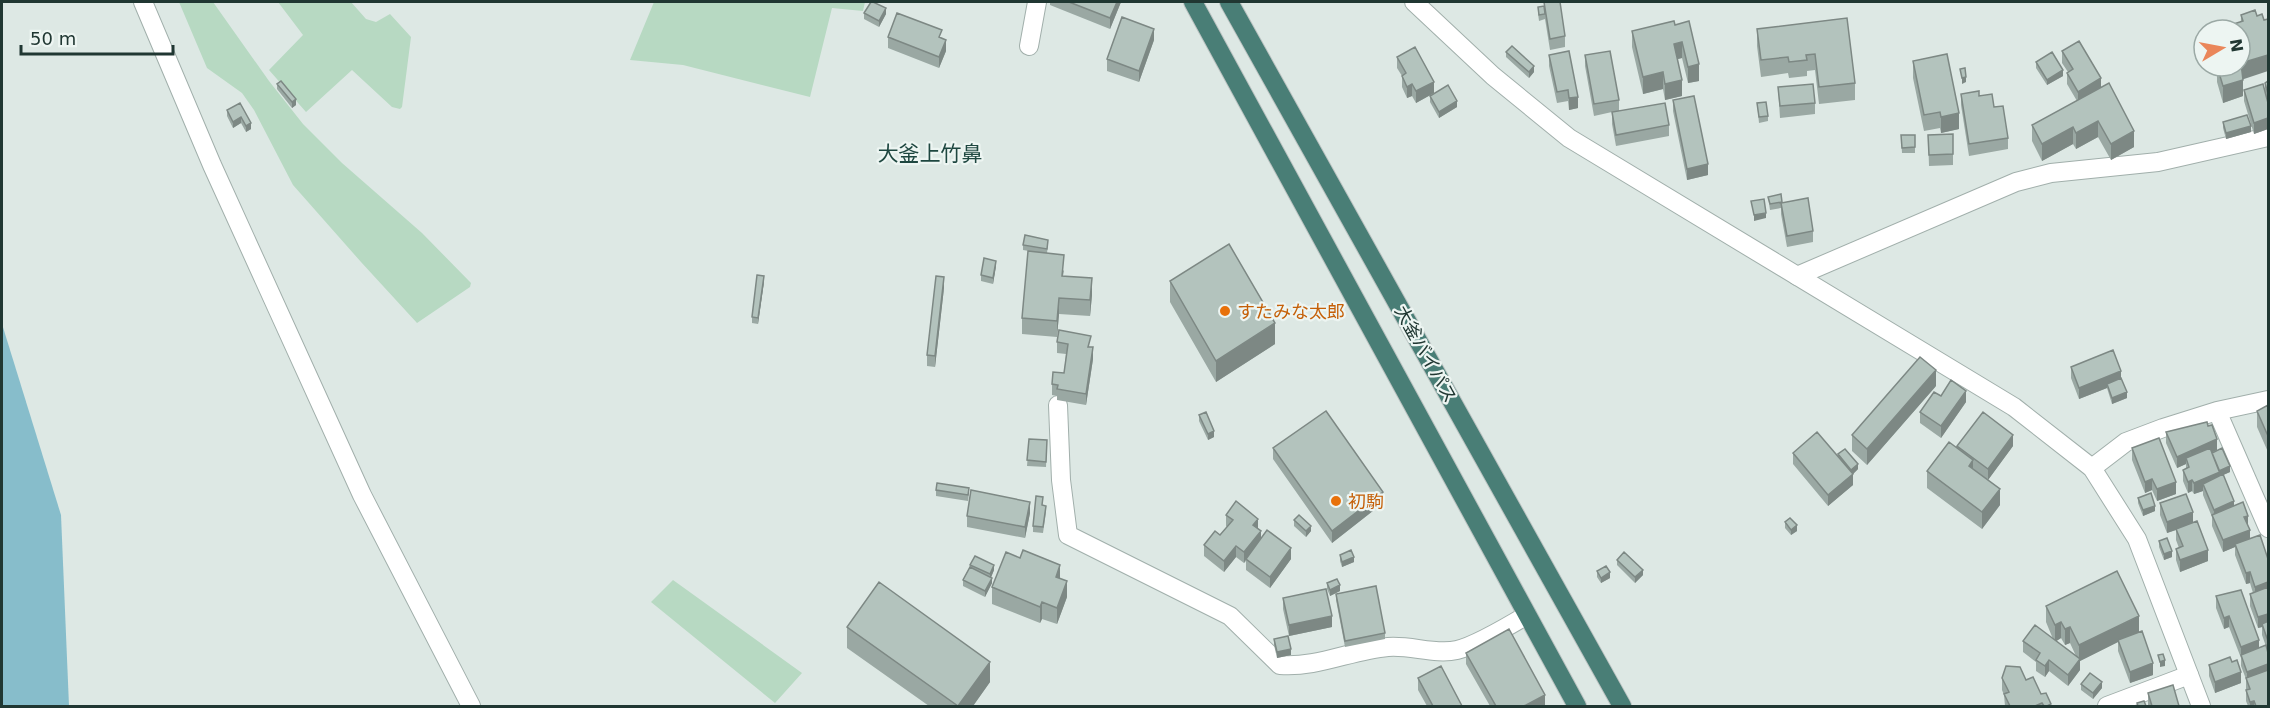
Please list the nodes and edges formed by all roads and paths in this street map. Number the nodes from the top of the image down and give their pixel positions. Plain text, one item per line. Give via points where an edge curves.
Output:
1 (143, 2) edge
2 (1037, 2) edge
3 (1193, 2) edge
4 (1229, 2) edge
5 (1414, 2) edge
6 (1029, 46) dead end
7 (2268, 137) edge
8 (1797, 276) junction
9 (2268, 400) edge
10 (1058, 405) dead end
11 (2217, 411) junction
12 (2092, 468) junction
13 (2268, 528) edge
14 (1527, 615) junction
15 (2189, 675) junction
16 (471, 706) edge
17 (1577, 706) edge
18 (1622, 706) edge
19 (2107, 706) edge
20 (2201, 706) edge

1 - 16 street via 212,165 362,495
2 - 6 street
3 - 14 highway, 大釜バイパス
4 - 18 highway, 大釜バイパス
5 - 8 street via 1493,76 1569,138
7 - 8 street via 2158,162 2051,173 2016,182
8 - 12 street via 2014,407
9 - 11 street
10 - 14 street via 1068,535 1230,616 1280,665 1298,666 1389,647 1458,650
11 - 12 street via 2126,442
11 - 13 street
12 - 15 street via 2137,539
14 - 17 highway, 大釜バイパス
15 - 19 street
15 - 20 street

